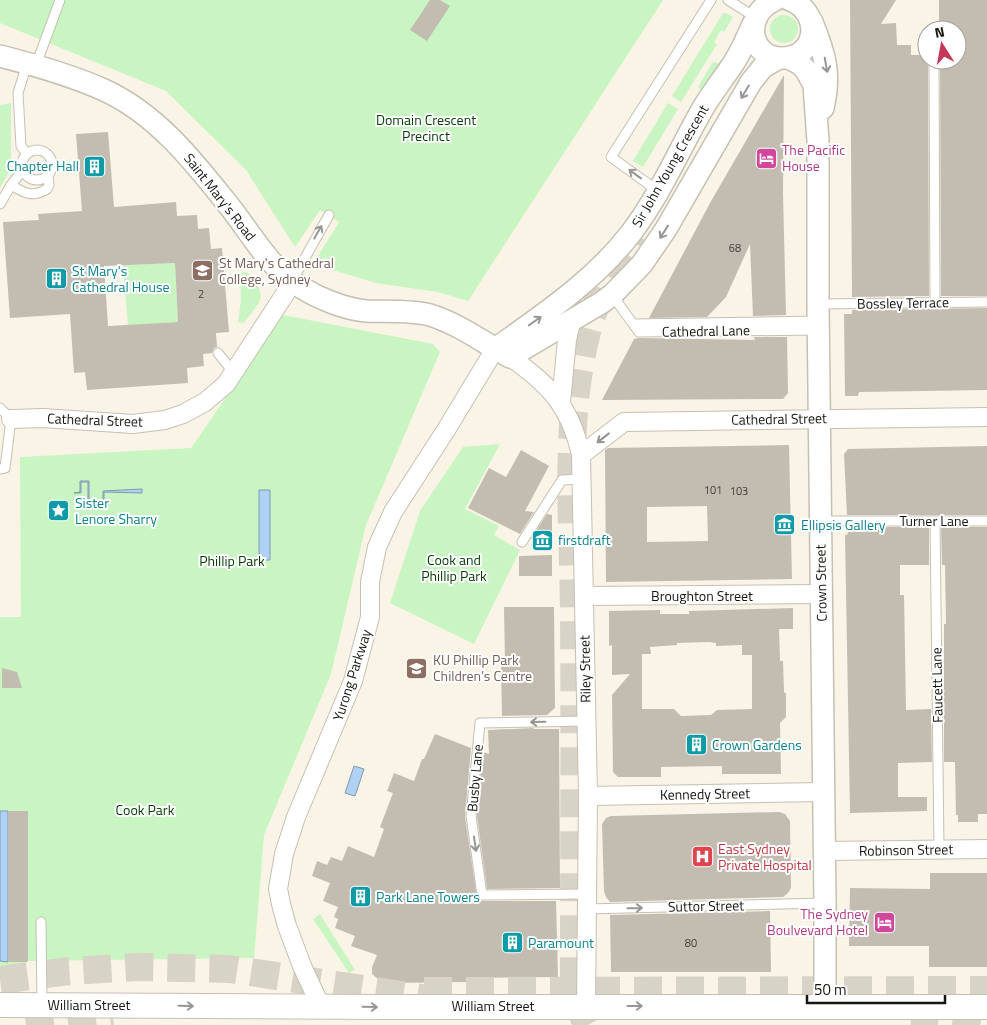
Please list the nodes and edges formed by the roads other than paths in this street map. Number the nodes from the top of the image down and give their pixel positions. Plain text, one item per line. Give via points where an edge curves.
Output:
1 (60, 0) edge
2 (711, 0) edge
3 (728, 0) edge
4 (790, 0) edge
5 (763, 7) edge
6 (810, 11) edge
7 (0, 56) edge
8 (784, 58) junction
9 (32, 64) junction
10 (934, 70) edge
11 (729, 121) junction
12 (818, 141) junction
13 (27, 154) junction
14 (23, 170) junction
15 (48, 176) junction
16 (11, 185) junction
17 (658, 191) junction
18 (0, 204) edge
19 (329, 214) dead end
20 (291, 281) junction
21 (612, 295) junction
22 (987, 302) edge
23 (935, 303) junction
24 (819, 319) junction
25 (571, 322) junction
26 (218, 352) dead end
27 (503, 353) junction
28 (233, 372) junction
29 (561, 402) junction
30 (6, 414) edge
31 (987, 417) edge
32 (820, 418) junction
33 (582, 455) junction
34 (0, 469) edge
35 (582, 479) junction
36 (987, 520) edge
37 (935, 521) junction
38 (820, 522) junction
39 (522, 542) dead end
40 (821, 594) junction
41 (584, 596) junction
42 (586, 721) junction
43 (823, 792) junction
44 (588, 796) junction
45 (987, 848) edge
46 (938, 849) junction
47 (824, 851) junction
48 (587, 901) junction
49 (825, 903) junction
50 (41, 922) dead end
51 (0, 1005) edge
52 (42, 1005) junction
53 (987, 1007) edge
54 (586, 1015) edge
55 (326, 1016) edge
56 (825, 1016) edge

1 - 9 lane
17 -> 2 lane via 611,156
3 - 5 lane
4 - 6 street
5 - 8 street, Crown Street via 753,30 757,43 766,53
5 - 17 street, Sir John Young Crescent
6 - 8 street, Sir John Young Crescent via 812,27 808,43 804,50
6 -> 12 street, Crown Street via 828,72
7 - 9 street, Saint Mary's Road
8 -> 11 street, Sir John Young Crescent via 768,63 758,73
8 - 12 street, Crown Street via 800,64 814,85
9 - 13 lane via 18,93 21,146
9 - 20 street, Saint Mary's Road via 105,90 166,133 197,165 260,248
10 - 23 lane
11 - 17 street via 700,147 672,184
11 -> 21 street, Sir John Young Crescent via 654,248
12 - 24 street, Crown Street
13 - 14 lane
13 - 15 lane via 34,150 48,154 53,162
14 - 15 lane via 35,180
14 - 16 lane
15 - 16 lane via 48,190 40,194 29,195
16 - 18 lane
27 -> 17 street, Sir John Young Crescent via 599,268 631,233
20 -> 19 lane
20 - 27 street, Saint Mary's Road via 341,305 429,315 452,323
20 - 28 street, Cathedral Street
21 - 24 lane, Bossley Terrace via 634,324
21 - 25 street, Sir John Young Crescent
22 - 23 lane, Bossley Terrace
23 - 24 lane, Bossley Terrace
24 - 32 street, Crown Street
25 - 27 street, Sir John Young Crescent
25 - 29 street via 566,340
26 - 28 lane
27 - 29 street, Riley Street via 541,381
27 - 55 street, Yurong Parkway via 446,430 393,512 377,547 370,582 370,617 352,681 284,854 278,889 287,926
28 - 30 street, Cathedral Street via 226,384 205,402 165,420 134,424
29 - 33 street, Riley Street
30 - 34 lane via 5,468
31 - 32 street, Cathedral Street
32 -> 33 street, Cathedral Street via 624,422
32 - 38 street, Crown Street
33 - 35 street, Riley Street
35 - 39 lane via 562,480
35 - 41 street, Riley Street
36 - 37 lane, Turner Lane
37 - 38 lane, Turner Lane
37 - 46 lane, Faucett Lane
38 - 40 street, Crown Street
40 - 41 street, Broughton Street
40 - 43 street, Crown Street
41 - 42 street, Riley Street
42 - 44 street, Riley Street
42 -> 48 lane, Busby Lane via 480,723 471,816 482,895
43 - 44 street, Kennedy Street
43 - 47 street, Crown Street
44 - 48 street, Riley Street
45 - 46 street, Robinson Street
46 - 47 street, Robinson Street
47 - 49 street, Crown Street
48 -> 49 lane, Suttor Street
48 - 54 street, Riley Street
49 - 56 street, Crown Street
50 - 52 lane
51 - 52 main road, William Street
52 -> 55 main road, William Street
53 - 56 main road, William Street
55 -> 54 main road, William Street
54 -> 56 main road, William Street

